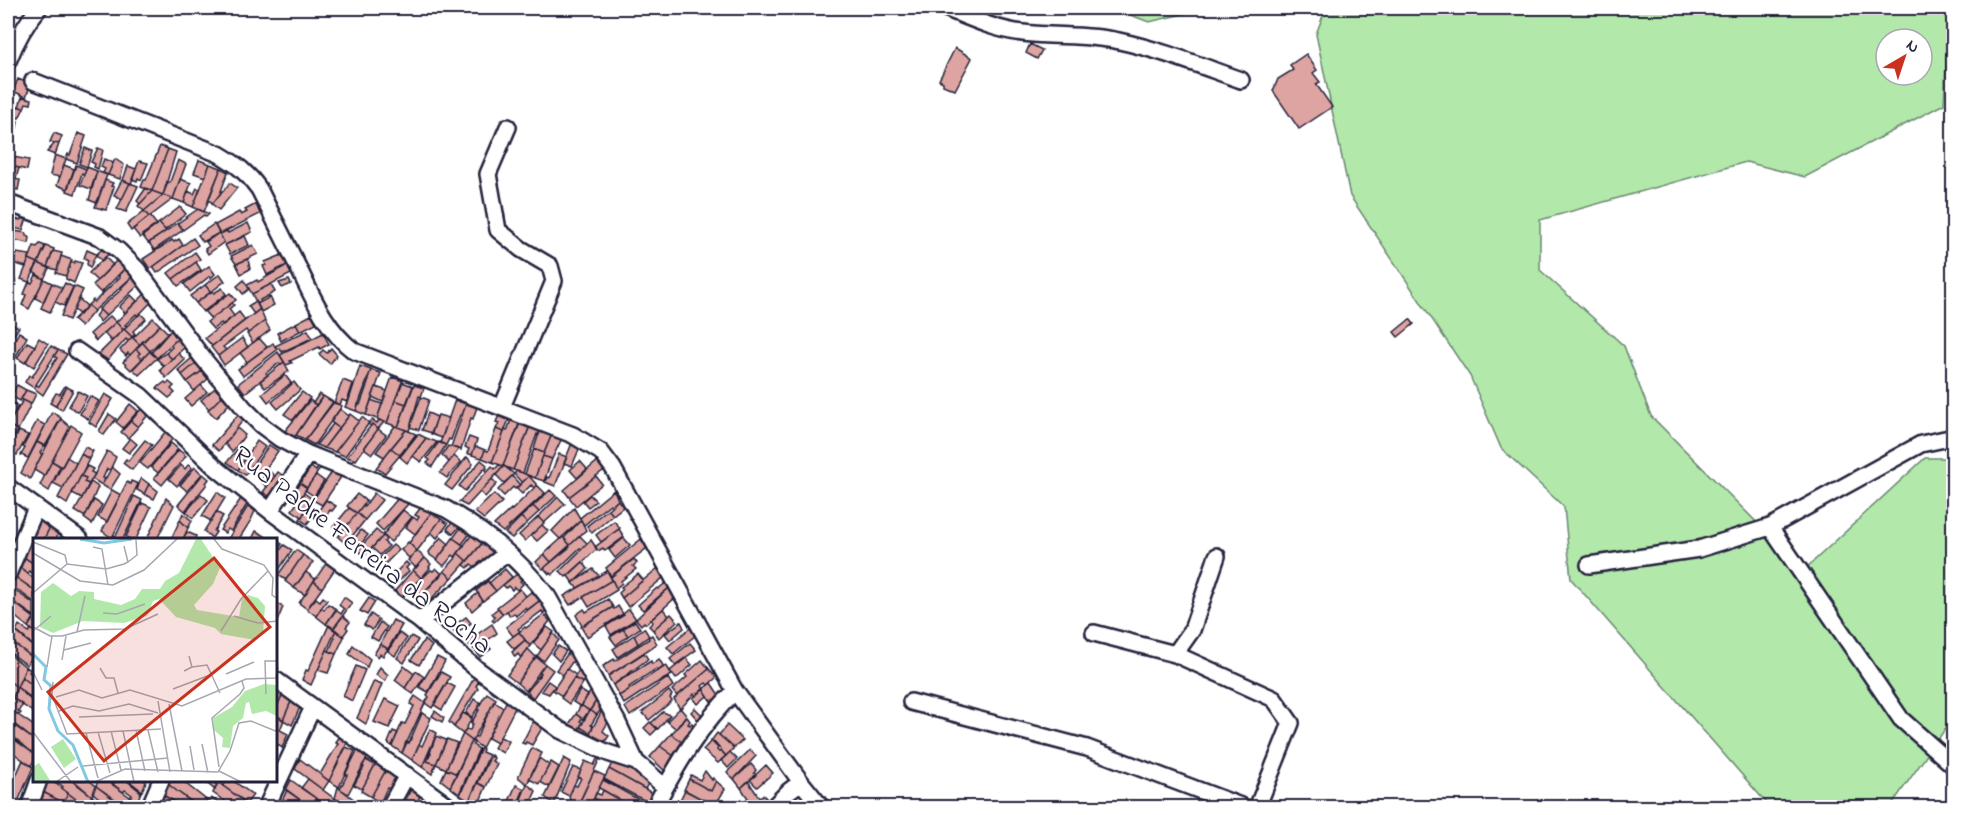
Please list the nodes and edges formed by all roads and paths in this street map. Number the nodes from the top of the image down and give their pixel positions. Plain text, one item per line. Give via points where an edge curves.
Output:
1 (39, 8) edge
2 (945, 8) edge
3 (8, 61) edge
4 (1241, 80) dead end
5 (33, 81) dead end
6 (508, 127) dead end
7 (8, 203) edge
8 (76, 351) dead end
9 (502, 407) junction
10 (1953, 437) edge
11 (308, 454) junction
12 (8, 487) edge
13 (36, 508) junction
14 (270, 511) junction
15 (1770, 527) junction
16 (79, 538) edge
17 (507, 553) junction
18 (1217, 556) dead end
19 (1589, 565) dead end
20 (8, 574) edge
21 (420, 621) junction
22 (1094, 633) dead end
23 (1175, 654) junction
24 (278, 682) edge
25 (735, 691) junction
26 (911, 702) dead end
27 (313, 708) junction
28 (636, 762) junction
29 (1953, 766) edge
30 (407, 775) junction
31 (38, 782) edge
32 (160, 782) edge
33 (278, 782) edge
34 (278, 782) edge
35 (801, 782) junction
36 (665, 787) junction
37 (29, 807) edge
38 (150, 807) edge
39 (266, 807) edge
40 (389, 807) edge
41 (451, 807) edge
42 (654, 807) edge
43 (772, 807) edge
44 (822, 807) edge
45 (1246, 807) edge
46 (1257, 807) edge

1 - 3 street via 14,44
2 - 4 street via 1022,33 1120,41
5 - 9 street via 237,164 259,189 317,305 342,342 354,351
6 - 9 street via 488,174 498,230 520,249 550,266 554,281
7 - 11 street, Rua Padre Ferreira da Rocha via 100,237 119,251 244,408 280,439
8 - 14 street, Rua Padre Ferreira da Rocha via 141,396 214,466
9 - 25 street via 573,435 601,452
10 - 15 street via 1921,444
11 - 14 street
11 - 17 street, Rua Padre Ferreira da Rocha via 446,509
12 - 13 street
13 - 16 street
13 - 20 street
14 - 21 street, Rua Padre Ferreira da Rocha
15 - 19 street via 1699,549
15 - 29 street via 1901,719
17 - 21 street
17 - 28 street, Rua Padre Ferreira da Rocha via 548,597 617,720
18 - 23 street via 1192,630
21 - 28 street, Rua Padre Ferreira da Rocha via 560,730
22 - 23 street
23 - 46 street via 1274,699 1291,723
24 - 27 street
25 - 35 street
25 - 36 street via 696,735
26 - 45 street via 1088,748
27 - 30 street
27 - 34 street
28 - 36 street, Rua Padre Ferreira da Rocha
30 - 40 street
30 - 41 street
31 - 37 street
32 - 38 street
33 - 39 street
35 - 43 street
35 - 44 street
36 - 42 street

